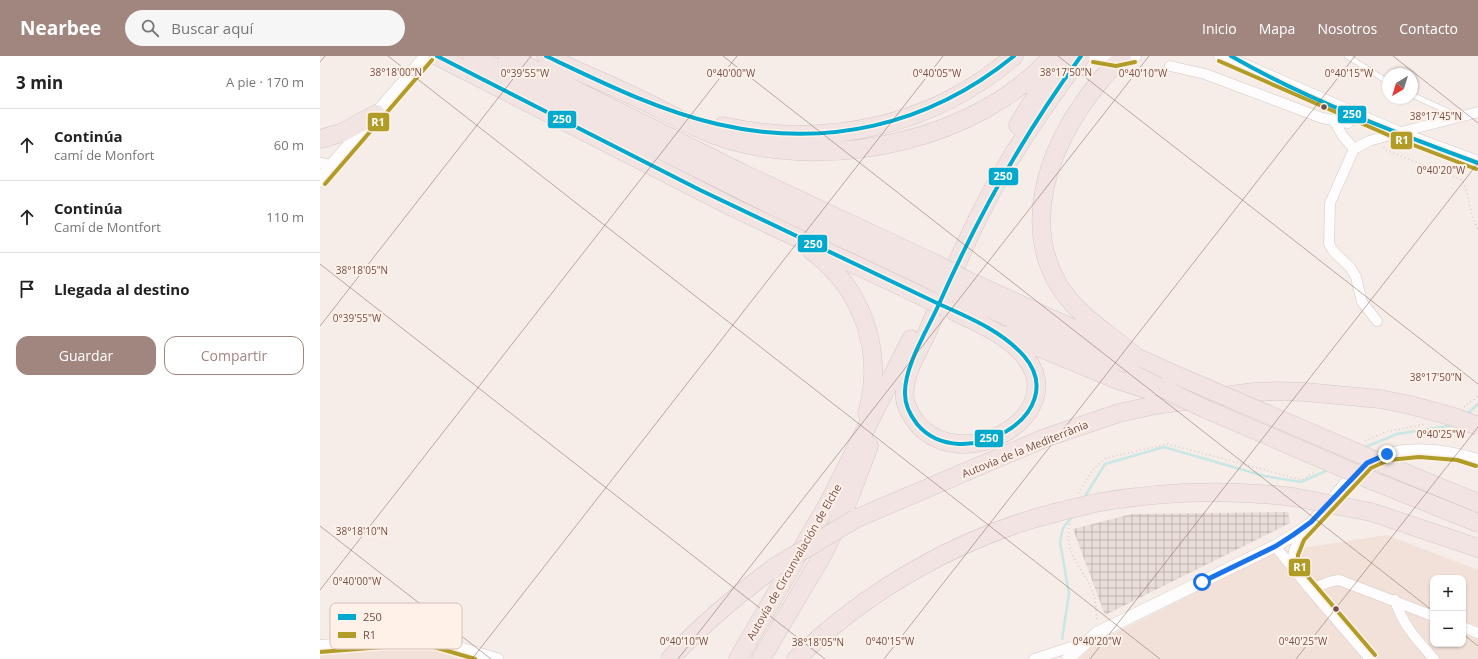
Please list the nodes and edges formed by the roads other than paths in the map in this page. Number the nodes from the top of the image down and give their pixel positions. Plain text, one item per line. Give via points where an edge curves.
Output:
1 (427, 56) edge
2 (472, 56) edge
3 (507, 56) edge
4 (546, 56) edge
5 (1014, 56) edge
6 (1052, 56) edge
7 (1063, 56) edge
8 (1091, 56) edge
9 (1221, 56) edge
10 (1231, 56) edge
11 (1347, 56) edge
12 (1128, 58) edge
13 (442, 59) edge
14 (1170, 66) dead end
15 (1256, 70) junction
16 (1382, 78) edge
17 (1418, 98) edge
18 (650, 104) junction
19 (1478, 112) edge
20 (376, 114) junction
21 (1459, 116) junction
22 (1334, 120) junction
23 (1348, 123) dead end
24 (1397, 133) junction
25 (320, 139) edge
26 (1354, 149) junction
27 (1478, 163) edge
28 (326, 164) edge
29 (320, 180) edge
30 (791, 234) junction
31 (927, 269) junction
32 (952, 297) junction
33 (1377, 321) dead end
34 (1136, 366) junction
35 (1201, 407) junction
36 (1478, 426) edge
37 (1478, 460) edge
38 (849, 465) junction
39 (1478, 503) edge
40 (1311, 522) junction
41 (1478, 523) edge
42 (1276, 546) junction
43 (1478, 548) edge
44 (1292, 567) junction
45 (1309, 588) junction
46 (1395, 600) junction
47 (1430, 615) edge
48 (1466, 629) edge
49 (1478, 633) edge
50 (330, 645) edge
51 (320, 646) edge
52 (1081, 647) junction
53 (454, 649) edge
54 (466, 654) edge
55 (497, 659) edge
56 (670, 659) edge
57 (738, 659) edge
58 (761, 659) edge
59 (796, 659) edge
60 (1034, 659) edge
61 (1068, 659) edge
62 (1370, 659) edge
63 (1434, 659) edge

1 - 20 main road
2 - 31 highway via 771,205
3 - 31 highway
4 - 18 highway
5 - 18 highway via 976,85 930,108 888,123 840,133 801,136 758,133 718,125
6 - 18 highway via 1017,86 965,119 912,139 874,147 814,151 732,141 670,116
7 - 38 highway via 1025,112 996,164
8 - 12 main road
8 - 32 highway via 1036,119 1004,169 980,216
9 - 15 main road
10 - 15 main road
11 - 16 lane
12 - 34 highway via 1114,65 1092,91 1063,137 1045,183 1041,224 1043,244 1050,265 1068,298
13 - 30 highway
14 - 22 street via 1227,81 1322,118
15 - 24 main road
17 - 21 lane
19 - 21 street
20 - 25 highway via 341,133
20 - 28 main road
21 - 24 street
22 - 23 street
22 - 26 street
24 - 26 street via 1369,141
24 - 27 main road
26 - 33 street via 1330,203 1329,244 1356,277 1362,302
28 - 29 main road
30 - 32 highway, bridge via 915,293
30 - 38 highway via 820,257 847,287 861,311 871,339 871,399
31 - 32 highway, bridge
32 - 32 highway via 1016,347 1034,372 1035,395 1026,415 1008,432 979,442 950,443 937,440 924,432 908,409 905,397 909,372
32 - 34 highway
32 - 35 highway, bridge via 1115,379
32 - 58 highway, Autovía de Circunvalación de Elche via 913,349 866,452 845,509
34 - 35 highway, bridge
34 - 39 highway, bridge via 1169,372
35 - 41 highway, bridge
36 - 56 highway, Autovia de la Mediterrània, bridge via 1410,405 1305,392 1254,392 1155,405 1119,413 1045,438 855,520 776,567 743,590
37 - 40 street via 1458,454 1436,452 1387,454 1367,463
38 - 57 highway, Autovía de Circunvalación de Elche
40 - 42 street
40 - 44 street via 1299,537 1292,554
42 - 44 street
42 - 52 street via 1097,633
43 - 59 highway, bridge via 1371,512 1293,497 1220,491 1130,497 1021,522 919,568 883,588 855,608
44 - 45 street
45 - 46 street via 1319,587 1330,580 1339,580
45 - 62 street
46 - 47 street
46 - 63 street via 1398,613 1408,629
48 - 49 street
50 - 51 street
52 - 60 street via 1072,647
52 - 61 street
53 - 54 street
54 - 55 street

